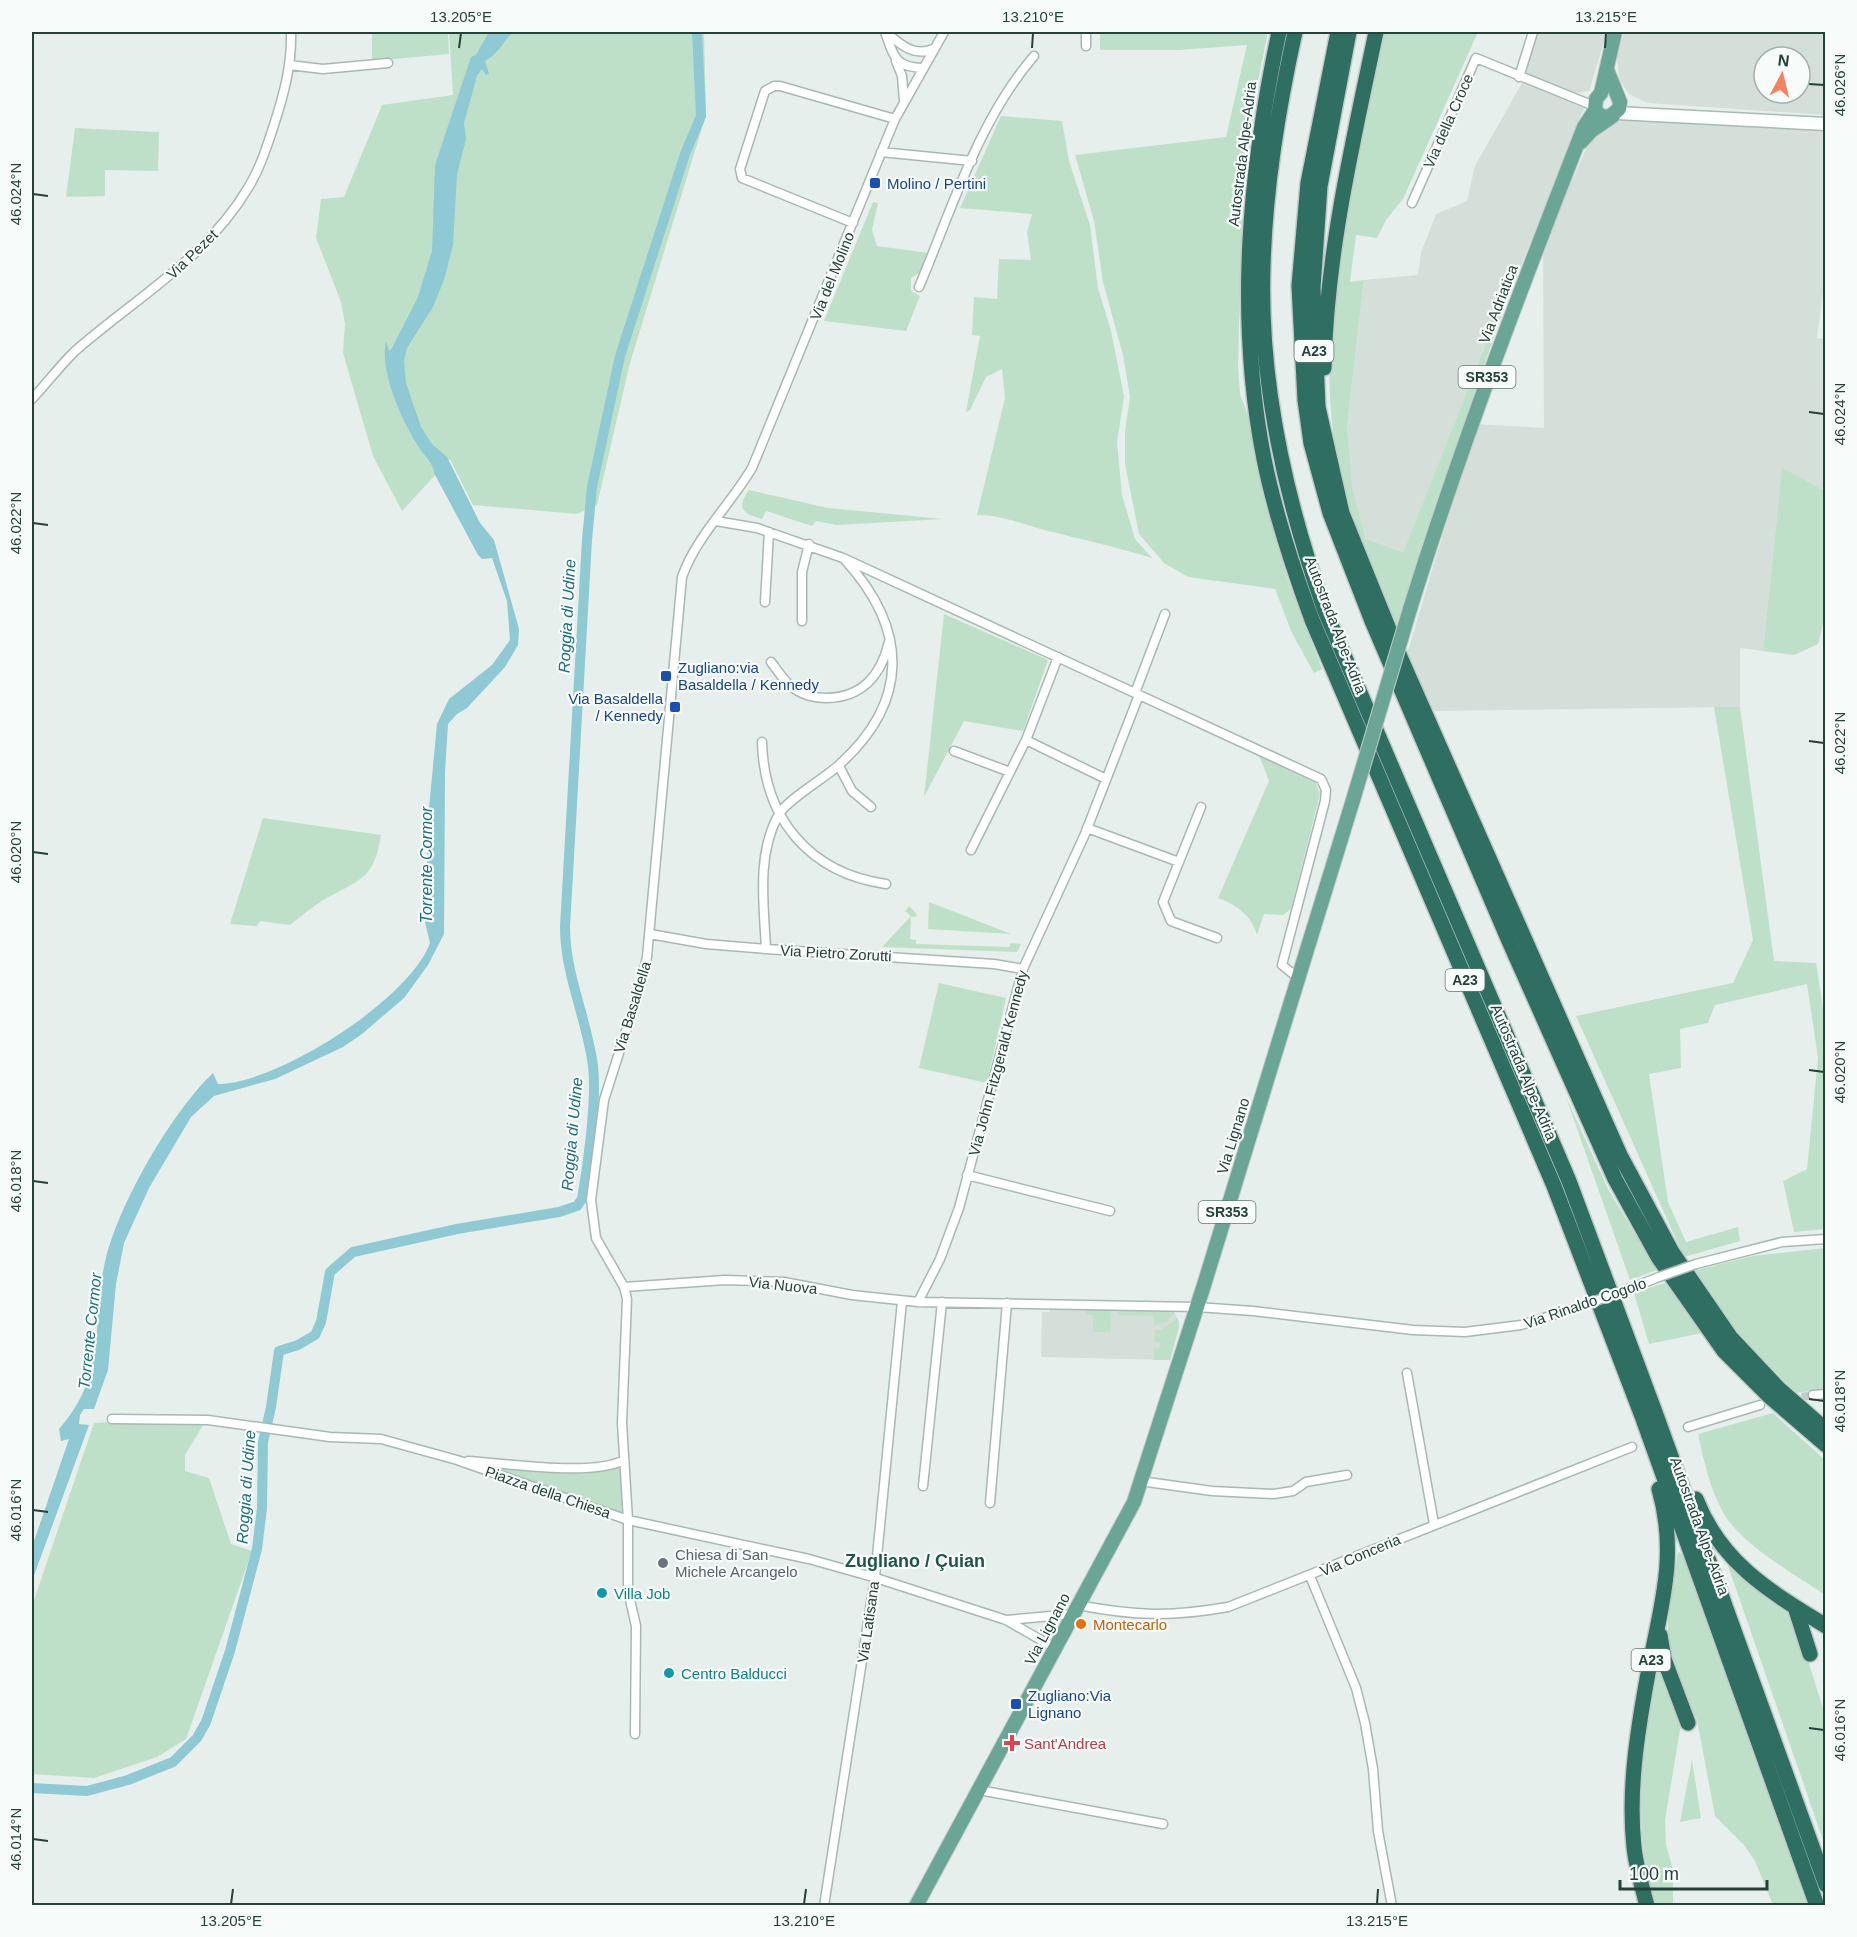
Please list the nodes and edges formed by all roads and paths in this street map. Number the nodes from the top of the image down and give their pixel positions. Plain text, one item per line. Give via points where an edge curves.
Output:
1 (291, 32) edge
2 (885, 32) edge
3 (944, 32) edge
4 (1086, 32) edge
5 (1279, 32) edge
6 (1295, 32) edge
7 (1338, 32) edge
8 (1349, 32) edge
9 (1376, 32) edge
10 (1533, 32) edge
11 (1615, 32) edge
12 (1086, 46) dead end
13 (933, 49) junction
14 (1034, 56) dead end
15 (896, 61) junction
16 (388, 63) dead end
17 (289, 65) junction
18 (923, 68) junction
19 (1519, 77) junction
20 (904, 102) junction
21 (1613, 103) junction
22 (1595, 108) junction
23 (895, 119) junction
24 (1826, 124) edge
25 (1576, 148) junction
26 (881, 152) junction
27 (972, 161) junction
28 (1412, 203) dead end
29 (853, 223) junction
30 (919, 287) dead end
31 (32, 399) edge
32 (1327, 446) junction
33 (717, 520) junction
34 (769, 532) junction
35 (809, 544) junction
36 (843, 558) junction
37 (765, 602) dead end
38 (1165, 614) dead end
39 (802, 621) dead end
40 (889, 641) junction
41 (1058, 657) junction
42 (771, 662) dead end
43 (1137, 694) junction
44 (1026, 740) junction
45 (762, 742) dead end
46 (954, 751) dead end
47 (838, 766) junction
48 (1010, 772) junction
49 (1106, 779) junction
50 (1353, 800) joint
51 (871, 807) dead end
52 (1201, 807) dead end
53 (780, 813) junction
54 (1087, 828) junction
55 (971, 850) dead end
56 (1179, 862) junction
57 (886, 884) dead end
58 (650, 934) junction
59 (1217, 938) dead end
60 (766, 949) junction
61 (1023, 969) junction
62 (1299, 978) junction
63 (968, 1175) junction
64 (1110, 1211) dead end
65 (1826, 1239) edge
66 (624, 1287) junction
67 (902, 1301) junction
68 (918, 1302) junction
69 (942, 1302) junction
70 (1007, 1303) junction
71 (1197, 1307) junction
72 (1407, 1374) dead end
73 (1826, 1394) edge
74 (1813, 1395) tunnel mouth
75 (1760, 1405) dead end
76 (1648, 1414) junction
77 (112, 1419) dead end
78 (1688, 1427) dead end
79 (1826, 1430) edge
80 (1826, 1445) edge
81 (1632, 1447) dead end
82 (457, 1460) junction
83 (624, 1460) junction
84 (1347, 1474) dead end
85 (1140, 1481) junction
86 (924, 1486) dead end
87 (990, 1503) dead end
88 (628, 1520) junction
89 (1434, 1524) junction
90 (1310, 1576) junction
91 (875, 1577) junction
92 (1795, 1607) junction
93 (1076, 1609) junction
94 (1006, 1620) junction
95 (1658, 1626) junction
96 (1826, 1626) edge
97 (1055, 1648) junction
98 (1810, 1654) dead end
99 (1688, 1723) dead end
100 (635, 1734) dead end
101 (979, 1790) junction
102 (1163, 1824) dead end
103 (1826, 1885) edge
104 (824, 1905) edge
105 (916, 1905) edge
106 (1392, 1905) edge
107 (1647, 1905) edge
108 (1817, 1905) edge

1 - 17 street, Via Pezet
2 - 13 street via 914,51 924,53
2 - 15 street
3 - 13 street, Via del Molino
4 - 12 street
5 - 76 highway, Autostrada Alpe-Adria / A23 via 1258,150 1247,272 1258,423 1284,536 1312,620
6 - 76 highway, Autostrada Alpe-Adria / A23 via 1276,120 1263,269 1272,401 1288,492 1325,611 1569,1181
7 - 80 highway, A23 via 1308,183 1299,286 1305,400 1311,443 1330,513 1504,930 1616,1179 1658,1257 1724,1351
8 - 32 highway, A23 via 1320,186 1313,288 1317,395
9 - 32 highway, A23 via 1334,246 1324,369
10 - 19 street
11 - 21 main road, Via Adriatica / SR353 via 1606,68
13 - 18 street, Via del Molino
14 - 27 street via 1004,97
15 - 18 street
15 - 20 street via 902,76
16 - 17 street via 323,69
17 - 31 street, Via Pezet via 284,94 264,153 249,188 220,227 173,275 74,353
18 - 20 street, Via del Molino
19 - 22 street, Via della Croce
19 - 28 street, Via della Croce via 1476,58
20 - 23 street, Via del Molino
21 - 22 main road, Via Adriatica / SR353 via 1596,99
21 - 22 main road via 1601,116
21 - 24 main road via 1644,113
21 - 25 main road, Via Adriatica / SR353
22 - 25 main road, Via Adriatica / SR353
23 - 26 street, Via del Molino
23 - 29 street via 780,86 765,91 740,169 742,178
25 - 50 main road, Via Adriatica / SR353, bridge via 1452,477
26 - 27 street
26 - 29 street, Via del Molino
27 - 30 street
29 - 33 street, Via del Molino via 756,460
32 - 79 highway, A23 via 1342,513 1401,658 1620,1155 1672,1252 1731,1338 1779,1389
33 - 34 street
33 - 58 street, Via Basaldella via 688,561 681,588
34 - 35 street
34 - 37 street
35 - 36 street
35 - 39 street via 802,572
36 - 40 street via 872,594
36 - 41 street
38 - 43 street, Via John Fitzgerald Kennedy
40 - 42 street via 884,662 874,677 852,695 805,695 792,687
40 - 47 street via 895,666 886,702 866,736
41 - 43 street
41 - 44 street
43 - 49 street, Via John Fitzgerald Kennedy
43 - 62 street via 1315,776 1324,784 1324,801 1281,965
44 - 48 street
44 - 49 street
45 - 53 street via 764,778
46 - 48 street
47 - 51 street via 852,791
47 - 53 street
48 - 55 street
49 - 54 street, Via John Fitzgerald Kennedy
50 - 62 main road, Via Lignano / SR353
52 - 56 street
53 - 57 street via 803,846 818,858 854,877
53 - 60 street via 763,874
54 - 56 street
54 - 61 street, Via John Fitzgerald Kennedy
56 - 59 street via 1163,902 1171,921
58 - 60 street, Via Pietro Zorutti
58 - 66 street, Via Basaldella via 641,984 604,1100 591,1200 597,1238
60 - 61 street, Via Pietro Zorutti
61 - 63 street, Via John Fitzgerald Kennedy
62 - 71 main road, Via Lignano / SR353
63 - 64 street
63 - 68 street, Via John Fitzgerald Kennedy via 944,1248
65 - 71 street, Via Rinaldo Cogolo, bridge via 1782,1242 1696,1264 1521,1325 1466,1332
66 - 67 street, Via Nuova via 725,1280 784,1282
66 - 83 street, Via Basaldella via 628,1313 622,1423
67 - 68 street, Via Nuova
67 - 91 street, Via Latisana
68 - 69 street, Via Nuova
69 - 70 street, Via Nuova
69 - 86 street
70 - 71 street, Via Nuova
70 - 87 street
71 - 85 main road, Via Lignano / SR353
72 - 89 street
73 - 74 street
75 - 78 street
76 - 92 highway, A23 via 1679,1453 1718,1543 1734,1561
76 - 95 highway, A23 via 1669,1546 1667,1583
76 - 103 highway, Autostrada Alpe-Adria / A23
76 - 108 highway, Autostrada Alpe-Adria / A23
77 - 82 street via 208,1420 330,1437 381,1439
81 - 89 street, Via Conceria
82 - 83 street, Piazza della Chiesa via 579,1468 615,1466
82 - 88 street, Piazza della Chiesa
83 - 88 street, Piazza della Chiesa
84 - 85 street via 1306,1482 1293,1491 1274,1494 1212,1491
85 - 93 main road, Via Lignano / SR353 via 1134,1502
88 - 91 street
88 - 100 street via 628,1592 636,1626
89 - 90 street, Via Conceria
90 - 93 street, Via Conceria via 1228,1607 1187,1614 1151,1616
90 - 106 street via 1356,1688 1365,1723
91 - 94 street
91 - 104 street, Via Latisana
92 - 96 highway, A23
92 - 98 highway
93 - 94 street, Via Conceria
93 - 97 main road, Via Lignano / SR353
94 - 97 street
95 - 99 highway via 1664,1659
95 - 107 highway, A23 via 1641,1710 1633,1785 1634,1847
97 - 101 main road, Via Lignano / SR353
101 - 102 street
101 - 105 main road, Via Lignano / SR353

